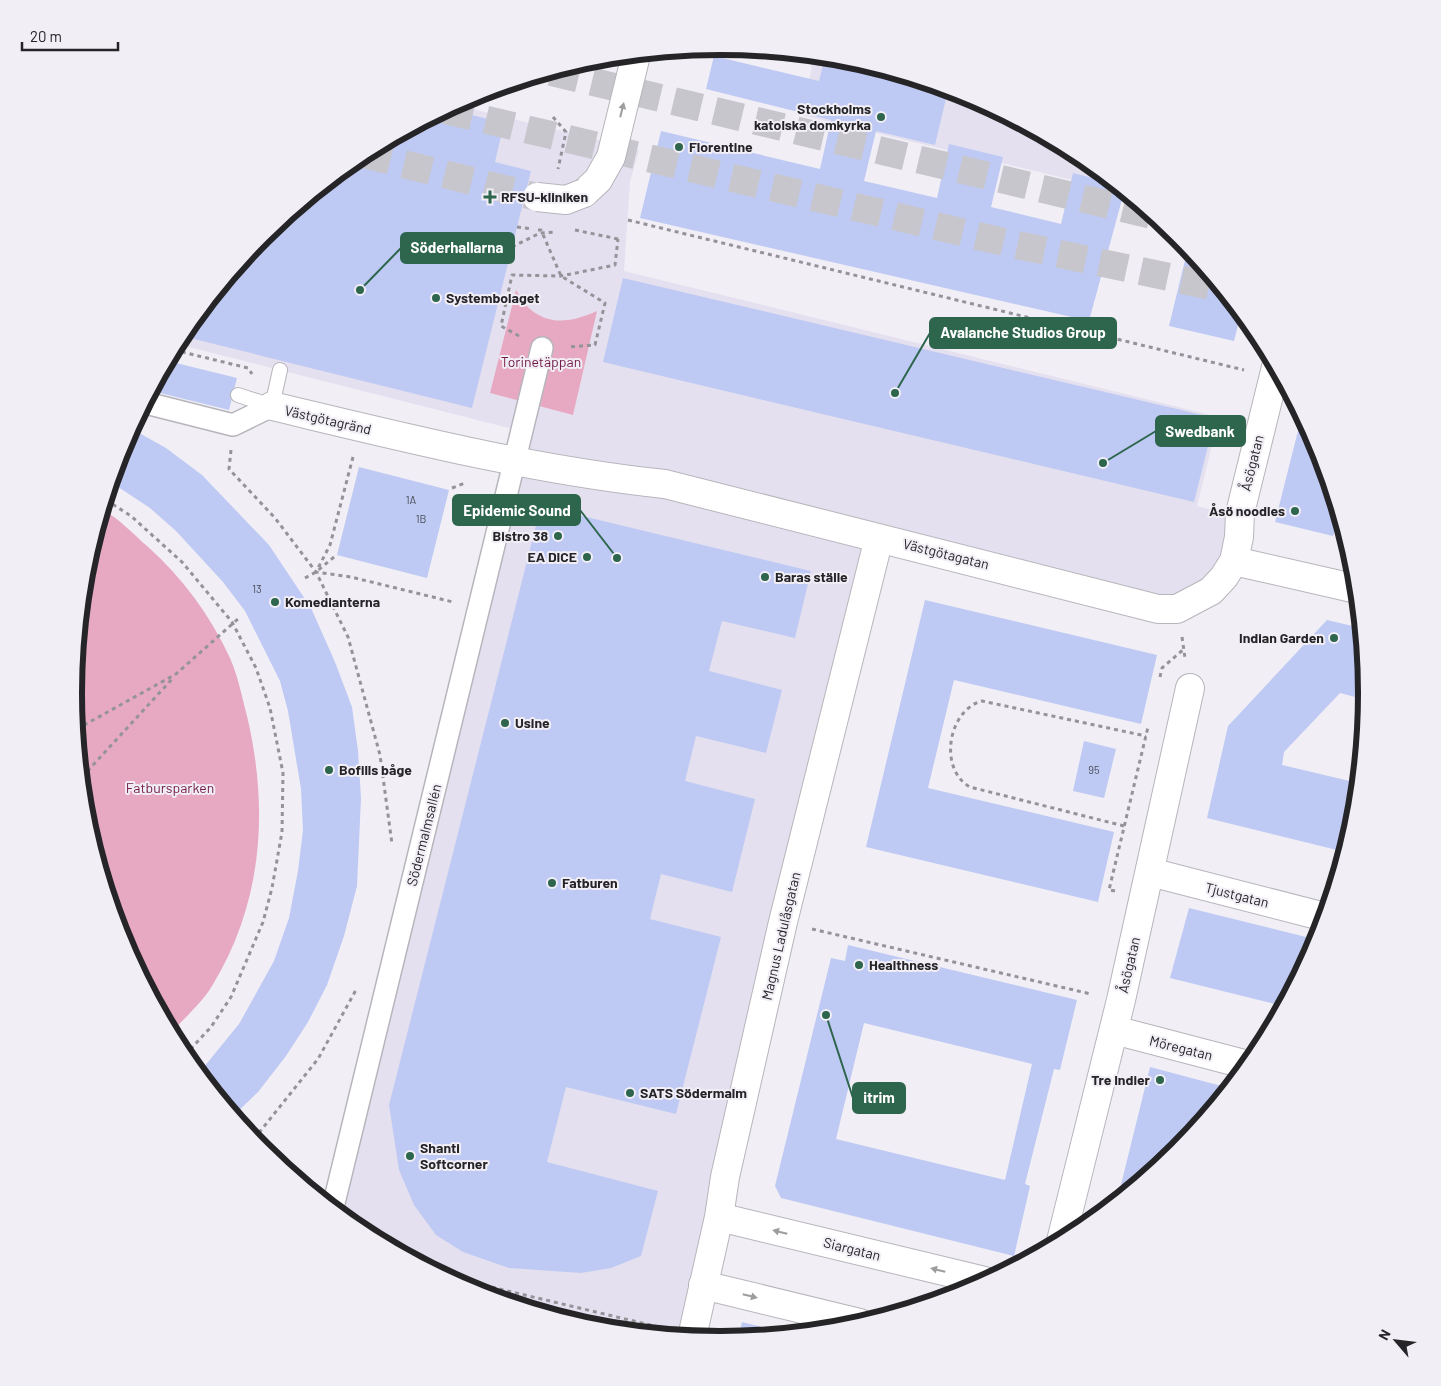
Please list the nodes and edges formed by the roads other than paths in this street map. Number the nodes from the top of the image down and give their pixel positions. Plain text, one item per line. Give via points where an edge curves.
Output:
1 (635, 60) edge
2 (546, 188) tunnel mouth
3 (542, 348) dead end
4 (280, 370) dead end
5 (1274, 376) edge
6 (238, 395) dead end
7 (152, 404) edge
8 (272, 406) junction
9 (515, 462) junction
10 (879, 538) junction
11 (1234, 561) junction
12 (1349, 587) edge
13 (1190, 688) road end
14 (1150, 872) junction
15 (1318, 915) edge
16 (1114, 1030) junction
17 (1240, 1063) edge
18 (335, 1201) edge
19 (718, 1217) junction
20 (1064, 1230) edge
21 (973, 1278) edge
22 (703, 1284) junction
23 (844, 1319) edge
24 (693, 1330) edge

2 -> 1 street, bridge via 566,200 584,193 598,180 610,157
3 - 9 street, Södermalmsallén
4 - 8 lane
5 - 11 street, Åsögatan via 1240,513
6 - 8 lane
7 - 8 street, Västgötagränd via 233,425
8 - 9 street, Västgötagränd
9 - 10 street, Västgötagatan via 665,484
9 - 18 street, Södermalmsallén
10 - 11 street, Västgötagatan via 1158,609 1177,609 1211,591
10 - 19 street, Magnus Ladulåsgatan via 783,922
11 - 12 street
13 - 14 street, Åsögatan
14 - 15 street, Tjustgatan
14 - 16 street, Åsögatan
16 - 17 street, Möregatan
16 - 20 street, Åsögatan
21 -> 19 street, Siargatan
19 - 22 street, Magnus Ladulåsgatan
22 -> 23 street
22 - 24 street, Magnus Ladulåsgatan

